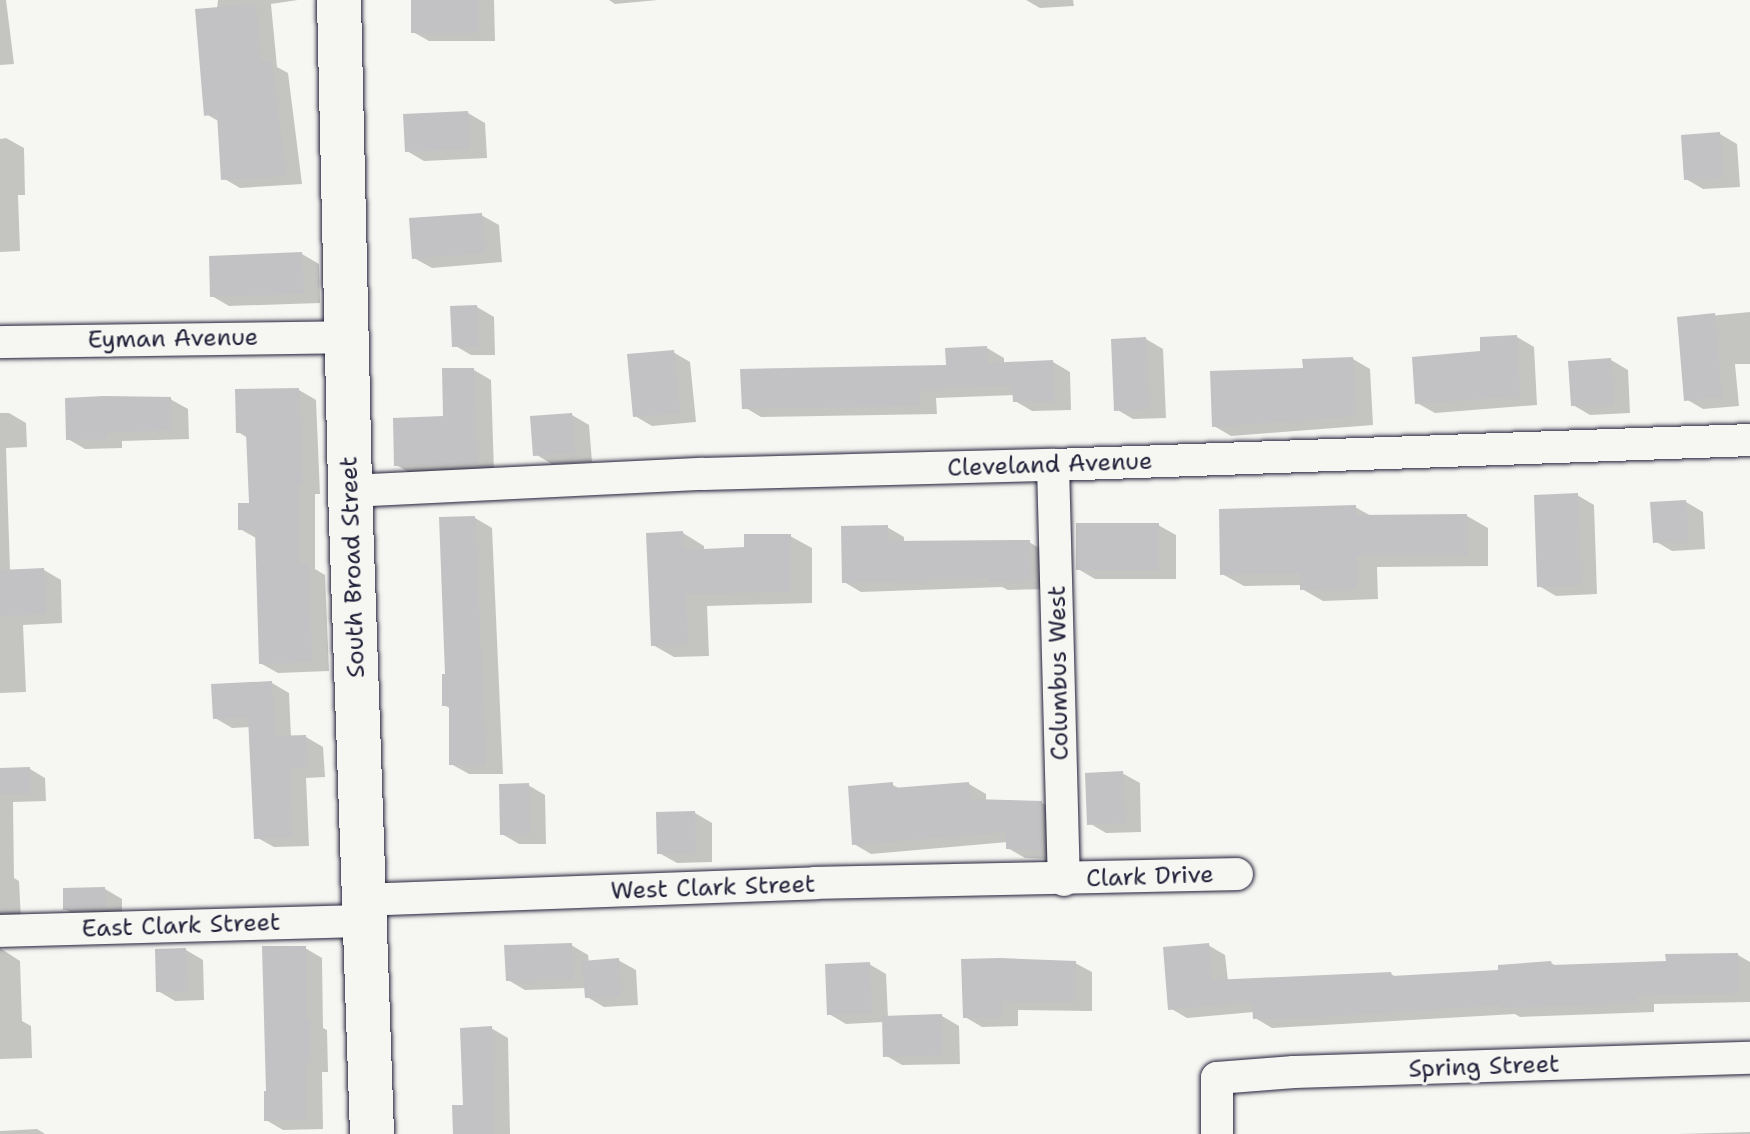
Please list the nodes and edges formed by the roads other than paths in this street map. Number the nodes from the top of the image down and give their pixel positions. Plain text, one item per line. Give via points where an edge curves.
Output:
1 (339, 0) edge
2 (346, 337) junction
3 (0, 342) edge
4 (1750, 440) edge
5 (1053, 465) junction
6 (350, 491) junction
7 (1237, 874) dead end
8 (1064, 880) junction
9 (363, 910) junction
10 (0, 931) edge
11 (1750, 1058) edge
12 (372, 1134) edge
13 (1217, 1134) edge

1 - 2 street, South Broad Street
2 - 3 street, Eyman Avenue
2 - 6 street, South Broad Street
4 - 5 street, Cleveland Avenue
5 - 6 street, Cleveland Avenue
5 - 8 street, Columbus West
6 - 9 street, South Broad Street
7 - 8 street, Clark Drive
8 - 9 street, West Clark Street via 815,883
9 - 10 street, East Clark Street
9 - 12 street, South Broad Street
11 - 13 street, Spring Street via 1217,1078

